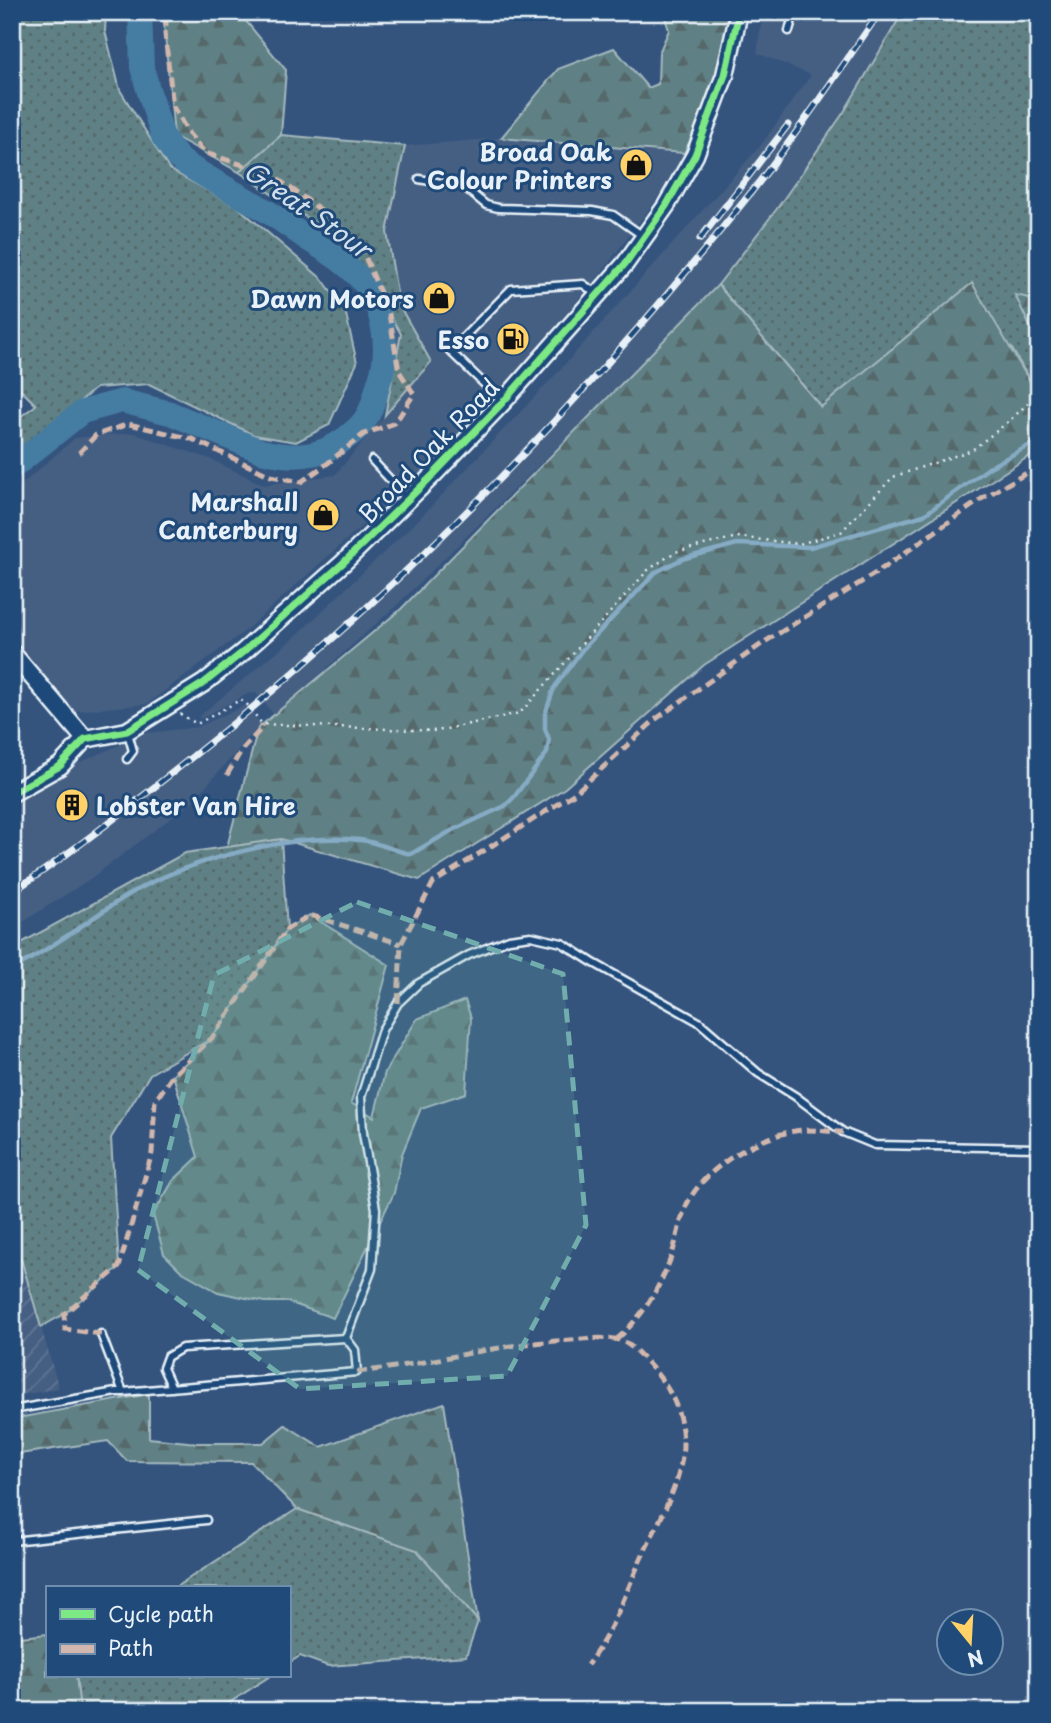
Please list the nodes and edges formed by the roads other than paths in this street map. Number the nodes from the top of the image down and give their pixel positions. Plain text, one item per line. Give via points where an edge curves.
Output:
1 (739, 12) edge
2 (794, 12) edge
3 (789, 31) dead end
4 (419, 179) dead end
5 (645, 237) junction
6 (597, 294) junction
7 (503, 402) junction
8 (372, 460) dead end
9 (408, 500) junction
10 (12, 653) edge
11 (127, 731) junction
12 (85, 739) junction
13 (127, 759) dead end
14 (12, 793) edge
15 (1039, 1148) edge
16 (101, 1334) dead end
17 (346, 1338) junction
18 (172, 1388) junction
19 (123, 1392) junction
20 (12, 1410) edge
21 (206, 1520) dead end
22 (12, 1541) edge

1 - 5 street, Broad Oak Road via 725,75 695,155
2 - 3 lane
4 - 5 lane via 464,187 486,205 498,208 613,215
5 - 6 street, Broad Oak Road
6 - 7 street, Broad Oak Road
6 - 7 lane via 583,284 510,289 450,351
7 - 9 street, Broad Oak Road
8 - 9 lane
9 - 11 street, Broad Oak Road via 273,626 204,683
10 - 12 street
11 - 12 street, Broad Oak Road
11 - 13 lane via 133,751
12 - 14 street via 61,766
15 - 17 lane via 875,1145 843,1132 758,1073 699,1022 562,943 531,936 509,939 419,983 398,1003 382,1030 361,1097 376,1209 372,1269
16 - 19 lane
17 - 18 lane via 182,1348 167,1357 163,1368
17 - 18 lane via 355,1350 357,1372
18 - 19 lane
19 - 20 lane
21 - 22 lane

